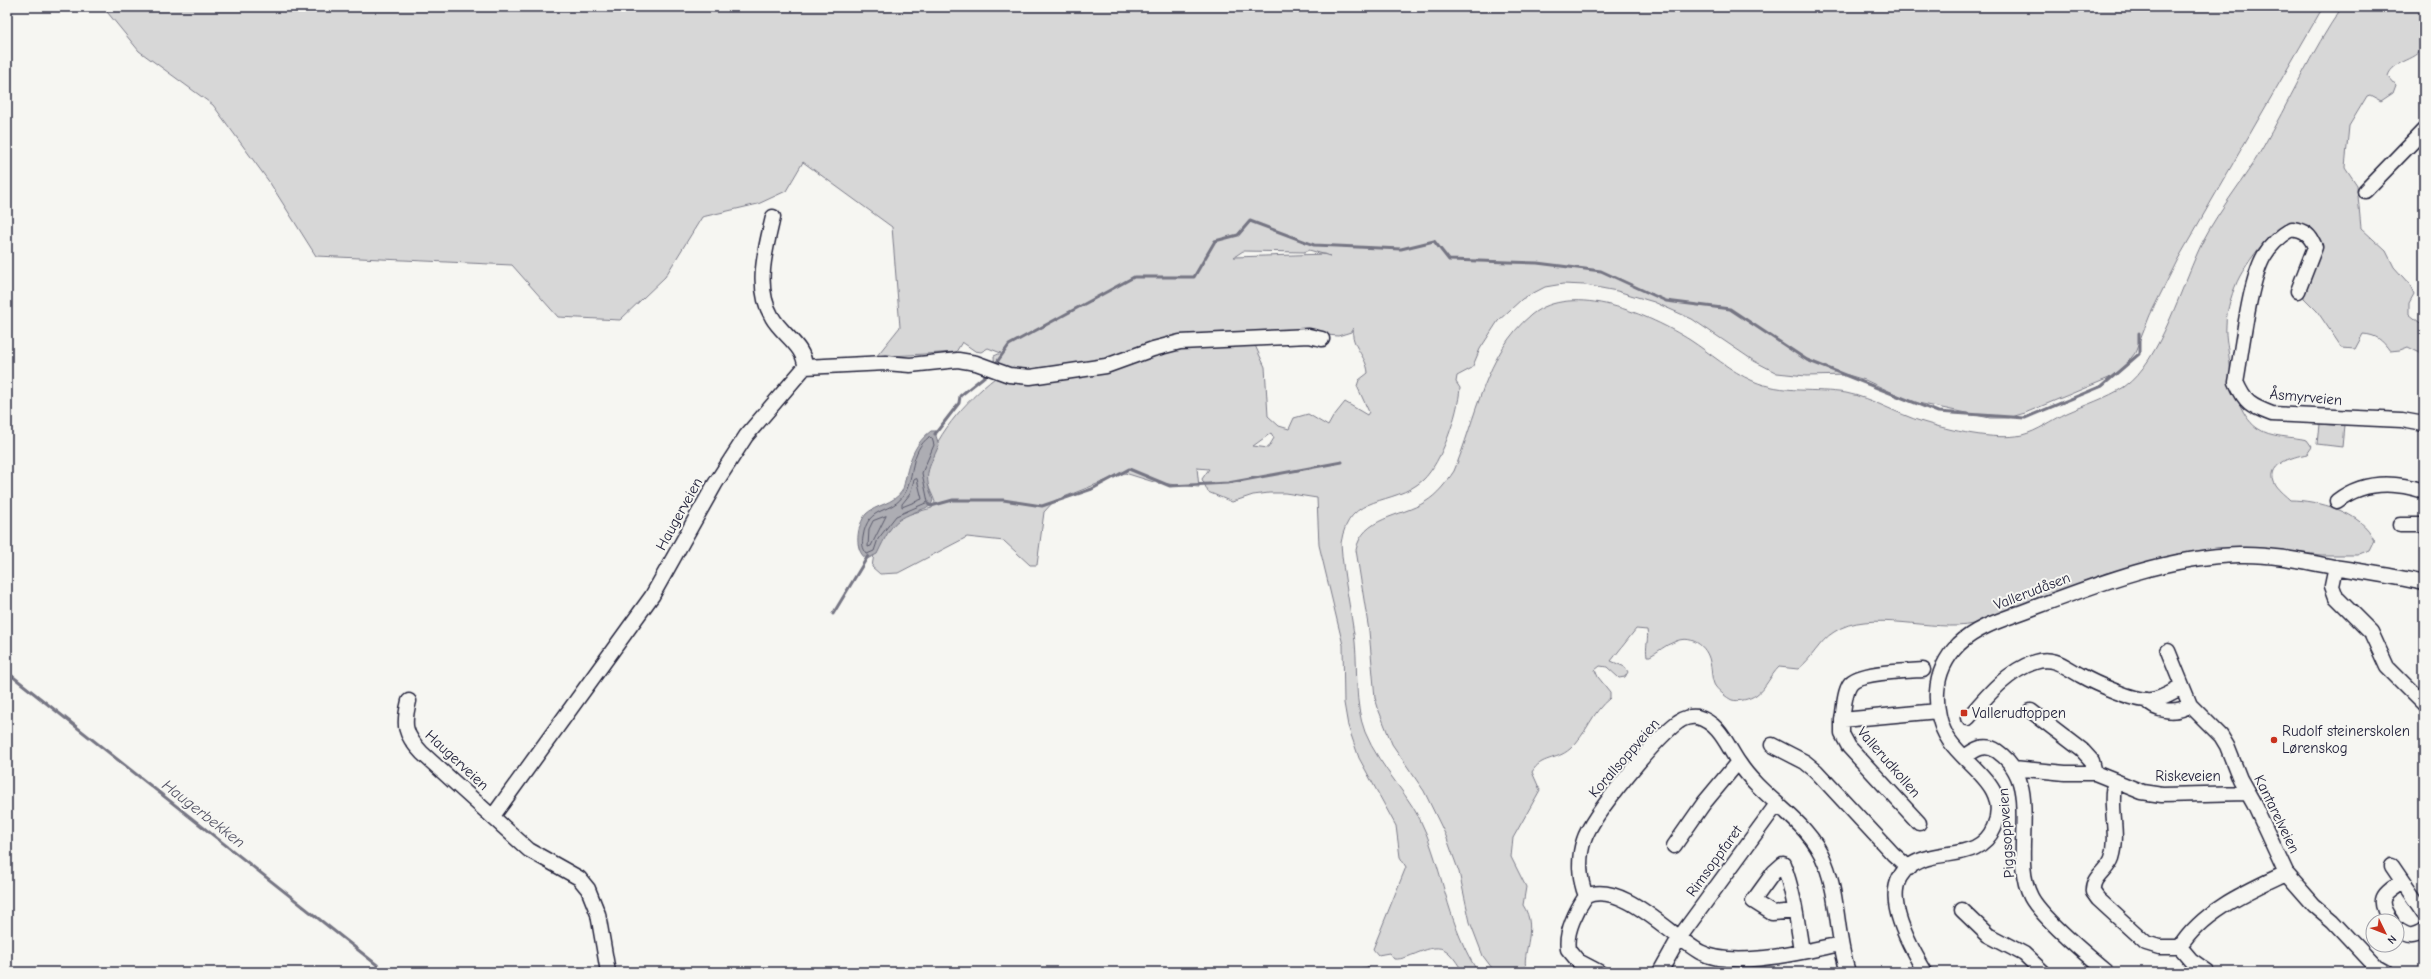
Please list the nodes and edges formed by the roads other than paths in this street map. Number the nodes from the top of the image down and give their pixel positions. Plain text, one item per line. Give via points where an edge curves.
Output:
1 (2424, 130) edge
2 (2365, 191) dead end
3 (773, 217) dead end
4 (2298, 291) dead end
5 (1322, 339) dead end
6 (805, 367) junction
7 (2424, 424) edge
8 (2424, 491) edge
9 (2337, 501) dead end
10 (2400, 525) dead end
11 (2424, 525) edge
12 (2336, 567) junction
13 (2424, 583) edge
14 (2168, 651) dead end
15 (1923, 670) dead end
16 (2182, 687) junction
17 (2146, 700) junction
18 (409, 701) dead end
19 (2424, 704) edge
20 (2190, 705) junction
21 (1938, 711) junction
22 (2032, 711) dead end
23 (1968, 718) dead end
24 (1842, 720) junction
25 (1772, 745) dead end
26 (1965, 757) junction
27 (1738, 762) junction
28 (2014, 768) junction
29 (2095, 773) junction
30 (2115, 780) junction
31 (2247, 792) junction
32 (1777, 804) junction
33 (493, 816) junction
34 (1919, 823) dead end
35 (1674, 846) dead end
36 (2392, 866) dead end
37 (1909, 868) junction
38 (2286, 873) junction
39 (2402, 882) junction
40 (1586, 896) junction
41 (1962, 910) dead end
42 (1796, 911) dead end
43 (2385, 913) edge
44 (2424, 913) edge
45 (2424, 930) edge
46 (2405, 934) edge
47 (1679, 938) junction
48 (1841, 944) junction
49 (2180, 947) junction
50 (1802, 951) junction
51 (608, 972) edge
52 (1599, 972) edge
53 (1660, 972) edge
54 (1848, 972) edge
55 (1925, 972) edge
56 (2043, 972) edge
57 (2107, 972) edge
58 (2208, 972) edge
59 (2385, 972) edge

1 - 2 street
3 - 6 street via 765,255 765,295 771,316 801,351 805,358
4 - 7 street, Åsmyrveien via 2315,247 2304,231 2292,229 2271,245 2258,274 2236,382 2242,397 2254,407 2272,414 2402,420
5 - 6 street via 1309,336 1180,342 1153,348 1106,366 1030,377 1009,375 976,363 958,360 910,365 886,363
6 - 33 street, Haugerveien via 746,436 715,484 652,596
8 - 9 street via 2394,484 2380,484 2349,492
10 - 11 street
12 - 13 street, Vallerudåsen
12 - 19 street via 2332,586 2336,597 2371,632 2386,667
12 - 21 street, Vallerudåsen via 2279,557 2225,555 2157,568 2110,580 2071,594 1989,625 1960,643 1949,656 1939,676
14 - 16 street, Kantarelveien
15 - 24 street, Vallerudkollen via 1864,676 1853,680 1848,688
16 - 17 street via 2159,698
16 - 20 street, Kantarelveien
17 - 20 street via 2152,707 2160,709 2182,709
17 - 23 street via 2085,678 2059,663 2045,661 2036,662 2014,673
18 - 33 street, Haugerveien via 405,729 411,742
20 - 31 street, Kantarelveien via 2221,736
21 - 24 street, Vallerudkollen
21 - 26 street, Vallerudåsen via 1947,737
22 - 29 street via 2082,750 2092,761
24 - 34 street, Vallerudkollen via 1842,734 1849,747
25 - 37 street via 1816,771
26 - 28 street, Piggsoppveien via 1978,748 1988,747 2002,755
26 - 37 street, Vallerudåsen via 1989,783 1996,795 1998,811 1993,830 1985,840 1970,850 1925,858
27 - 32 street, Korallsoppveien
27 - 35 street via 1704,803
27 - 40 street, Korallsoppveien via 1725,738 1703,719 1684,718 1670,729 1587,831 1580,863
28 - 29 street, Riskeveien
28 - 57 street, Piggsoppveien via 2023,795 2025,875 2030,897 2044,914
29 - 30 street, Riskeveien
30 - 31 street, Riskeveien via 2142,792 2162,794
30 - 49 street via 2112,794 2112,857 2094,882 2093,892 2141,940 2152,946
31 - 38 street, Kantarelveien
32 - 47 street, Rimsoppfaret
32 - 48 street, Korallsoppveien via 1801,826 1823,857
33 - 51 street, Haugerveien via 529,850 579,878 588,889 603,934
36 - 39 street
37 - 55 street, Vallerudåsen via 1897,886 1895,906 1904,932
38 - 49 street via 2226,904 2190,933
38 - 59 street, Kantarelveien via 2314,905 2333,921 2376,967
39 - 43 street via 2384,896 2382,900
39 - 44 street
40 - 47 street via 1607,894 1624,900
40 - 52 street via 1568,936 1568,949 1578,961
41 - 56 street via 1988,935 2024,954
42 - 50 street
45 - 46 street via 2415,936
47 - 50 street via 1700,951 1718,957 1756,958
47 - 53 street, Rimsoppfaret
48 - 50 street
48 - 54 street, Korallsoppveien
49 - 58 street via 2191,960

